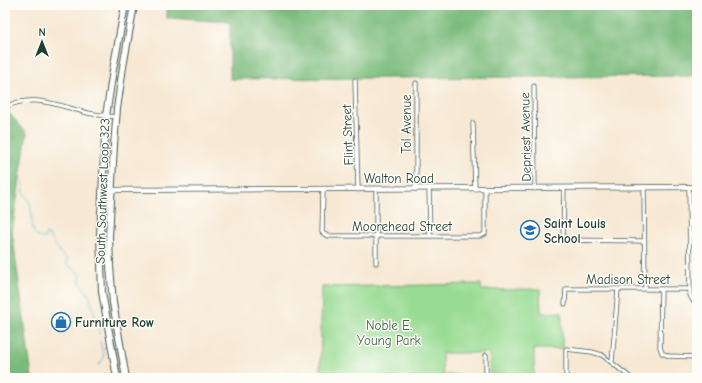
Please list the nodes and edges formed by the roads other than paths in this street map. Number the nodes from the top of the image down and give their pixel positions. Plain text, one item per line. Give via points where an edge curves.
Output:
1 (125, 5) edge
2 (134, 5) edge
3 (355, 80) dead end
4 (416, 83) dead end
5 (534, 86) dead end
6 (5, 107) edge
7 (106, 116) junction
8 (116, 117) junction
9 (473, 123) dead end
10 (689, 187) junction
11 (697, 187) edge
12 (564, 188) junction
13 (644, 188) junction
14 (416, 189) junction
15 (429, 189) junction
16 (475, 189) junction
17 (485, 189) junction
18 (535, 189) junction
19 (102, 190) junction
20 (111, 190) junction
21 (322, 190) junction
22 (358, 190) junction
23 (376, 190) junction
24 (690, 234) junction
25 (697, 234) edge
26 (376, 236) junction
27 (430, 236) junction
28 (645, 241) junction
29 (376, 263) dead end
30 (618, 288) junction
31 (645, 289) junction
32 (661, 289) junction
33 (690, 289) junction
34 (695, 302) edge
35 (565, 304) dead end
36 (486, 356) dead end
37 (697, 357) edge
38 (612, 362) junction
39 (697, 375) edge
40 (117, 378) edge
41 (126, 378) edge
42 (486, 378) edge
43 (566, 378) edge
44 (630, 378) edge
45 (694, 378) edge

1 - 7 highway, South Southwest Loop 323
2 - 8 highway, South Southwest Loop 323 via 122,67
3 - 22 street, Flint Street
4 - 14 street, Tol Avenue
5 - 18 street, Depriest Avenue
6 - 7 street via 25,101 42,101
7 - 8 street
7 - 19 highway, South Southwest Loop 323
8 - 20 highway, South Southwest Loop 323
9 - 16 street
10 - 11 street, Walton Road
10 - 13 street, Walton Road
10 - 24 street
12 - 13 street, Walton Road
12 - 18 street, Walton Road
12 - 28 street via 563,240
13 - 28 street
14 - 15 street, Walton Road
14 - 23 street, Walton Road
15 - 16 street, Walton Road
15 - 27 street
16 - 17 street, Walton Road
17 - 18 street, Walton Road
17 - 27 street, Moorehead Street via 485,234
19 - 20 street, Walton Road
19 - 40 highway, South Southwest Loop 323 via 102,281
20 - 21 street, Walton Road
20 - 41 highway, South Southwest Loop 323 via 111,280
21 - 22 street, Walton Road
21 - 26 street, Moorehead Street via 324,234
22 - 23 street, Walton Road
23 - 26 street
24 - 25 street
24 - 33 street
26 - 27 street, Moorehead Street
26 - 29 street
28 - 31 street
30 - 31 street, Madison Street
30 - 35 street, Madison Street via 566,289
30 - 38 street
31 - 32 street, Madison Street
32 - 33 street, Madison Street
32 - 37 street via 662,353 669,356
33 - 34 street via 690,295
36 - 42 street
38 - 43 street via 598,353 566,349
38 - 44 street
39 - 45 main road

